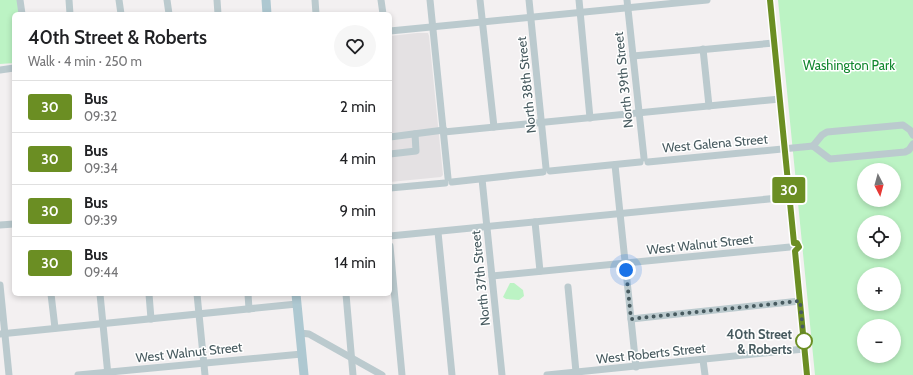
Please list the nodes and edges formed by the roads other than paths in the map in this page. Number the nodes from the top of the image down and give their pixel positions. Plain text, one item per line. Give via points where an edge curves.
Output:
1 (20, 0) edge
2 (69, 0) edge
3 (119, 0) edge
4 (167, 0) edge
5 (217, 0) edge
6 (266, 0) edge
7 (315, 0) edge
8 (381, 0) edge
9 (430, 0) edge
10 (480, 0) edge
11 (529, 0) edge
12 (579, 0) edge
13 (707, 0) edge
14 (770, 0) edge
15 (627, 4) edge
16 (22, 12) edge
17 (70, 12) edge
18 (121, 12) edge
19 (169, 12) edge
20 (218, 12) edge
21 (267, 12) edge
22 (316, 12) edge
23 (383, 12) edge
24 (580, 13) junction
25 (531, 17) junction
26 (482, 22) junction
27 (433, 26) junction
28 (392, 31) edge
29 (774, 43) junction
30 (702, 49) junction
31 (633, 56) junction
32 (12, 68) edge
33 (0, 70) edge
34 (780, 99) junction
35 (708, 106) junction
36 (639, 113) junction
37 (590, 118) junction
38 (542, 123) junction
39 (494, 127) junction
40 (444, 131) junction
41 (415, 134) junction
42 (913, 135) edge
43 (392, 137) edge
44 (913, 144) edge
45 (813, 146) junction
46 (785, 149) junction
47 (392, 154) edge
48 (644, 161) junction
49 (615, 165) junction
50 (546, 170) junction
51 (482, 179) junction
52 (448, 181) junction
53 (392, 188) edge
54 (789, 197) junction
55 (620, 214) junction
56 (535, 222) junction
57 (12, 224) edge
58 (0, 226) edge
59 (488, 227) junction
60 (438, 232) junction
61 (392, 236) edge
62 (793, 247) junction
63 (625, 263) junction
64 (392, 268) edge
65 (540, 272) junction
66 (492, 276) junction
67 (0, 284) edge
68 (568, 287) dead end
69 (51, 296) edge
70 (100, 296) edge
71 (148, 296) edge
72 (197, 296) edge
73 (248, 296) edge
74 (296, 296) edge
75 (346, 296) edge
76 (800, 301) junction
77 (297, 304) junction
78 (249, 309) junction
79 (199, 314) junction
80 (151, 319) junction
81 (631, 319) junction
82 (103, 324) junction
83 (55, 328) junction
84 (300, 333) junction
85 (2, 334) edge
86 (804, 349) junction
87 (302, 354) junction
88 (352, 358) junction
89 (703, 360) junction
90 (204, 362) junction
91 (636, 367) junction
92 (576, 372) junction
93 (108, 374) edge
94 (9, 375) edge
95 (78, 375) edge
96 (205, 375) edge
97 (304, 375) edge
98 (353, 375) edge
99 (382, 375) edge
100 (402, 375) edge
101 (452, 375) edge
102 (502, 375) edge
103 (547, 375) edge
104 (705, 375) edge
105 (807, 375) edge

1 - 16 street
2 - 17 street
3 - 18 street
4 - 19 street
5 - 20 street
6 - 21 main road
7 - 22 street
8 - 23 street
9 - 27 street
10 - 26 street
11 - 25 street, North 38th Street
12 - 24 street
13 - 15 street
14 - 29 street
15 - 24 street
15 - 31 street, North 39th Street
24 - 25 street
24 - 37 street
25 - 26 street
25 - 38 street, North 38th Street
26 - 27 street
26 - 39 street
27 - 28 street
27 - 40 street
29 - 30 street
29 - 34 street
30 - 31 street
30 - 35 street
31 - 36 street, North 39th Street
32 - 33 street
34 - 35 street
34 - 46 street
35 - 36 street
36 - 37 street
36 - 48 street, North 39th Street
37 - 38 street
38 - 39 street
38 - 50 street, North 38th Street
39 - 40 street
40 - 41 street
40 - 52 street
41 - 43 street
41 - 47 street via 416,152
42 - 45 street via 904,125 827,132
44 - 45 street via 905,152 830,159
45 - 46 street, West Galena Street
46 - 48 street, West Galena Street
46 - 54 street
48 - 49 street, West Galena Street
49 - 50 street, West Galena Street
49 - 55 street
50 - 51 street, West Galena Street
51 - 52 street, West Galena Street
51 - 59 street, North 37th Street
52 - 53 street, West Galena Street
54 - 55 street
54 - 62 street
55 - 56 street
55 - 63 street
56 - 59 street
56 - 65 street
57 - 58 street
59 - 60 street
59 - 66 street, North 37th Street
60 - 61 street
60 - 101 street
62 - 63 street, West Walnut Street
62 - 76 street
63 - 65 street, West Walnut Street
63 - 81 street
64 - 100 street
65 - 66 street, West Walnut Street
66 - 102 street, North 37th Street
67 - 85 street
68 - 92 street
69 - 83 street
70 - 82 street
71 - 80 street
72 - 79 street
73 - 78 street
74 - 77 main road
75 - 88 street
76 - 81 street
76 - 86 street
77 - 78 street
77 - 84 main road
78 - 79 street
79 - 80 street
79 - 90 street
80 - 82 street
81 - 91 street
82 - 83 street
82 - 93 street
83 - 85 street
84 - 87 main road
84 - 88 street via 309,334
85 - 94 street
86 - 89 street, West Roberts Street
86 - 105 street
87 - 90 street, West Walnut Street
87 - 97 main road
88 - 98 street
88 - 99 street
89 - 91 street, West Roberts Street
89 - 104 street
90 - 93 street, West Walnut Street
90 - 96 street
91 - 92 street, West Roberts Street
92 - 103 street, West Roberts Street
93 - 95 street, West Walnut Street

